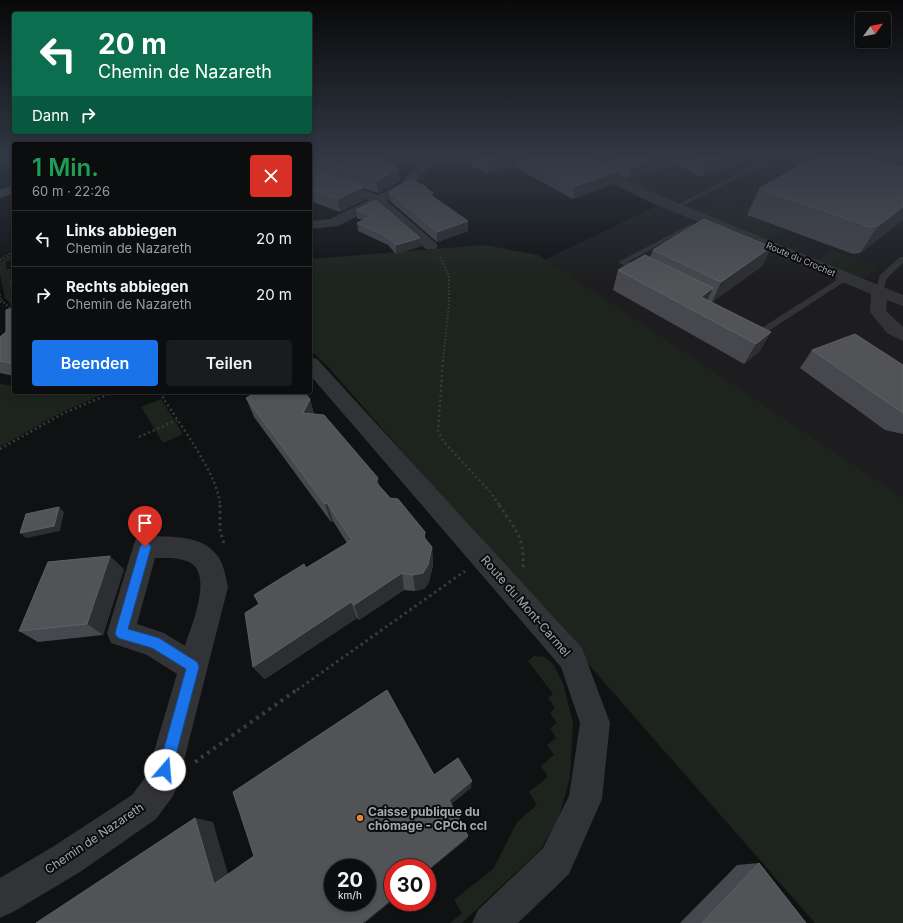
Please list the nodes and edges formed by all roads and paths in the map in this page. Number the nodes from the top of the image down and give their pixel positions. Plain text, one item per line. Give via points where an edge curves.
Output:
1 (377, 199) joint
2 (659, 199) edge
3 (692, 199) edge
4 (676, 207) junction
5 (312, 225) edge
6 (693, 225) edge
7 (431, 246) joint
8 (12, 252) edge
9 (0, 260) edge
10 (903, 260) edge
11 (649, 276) edge
12 (846, 278) junction
13 (879, 292) junction
14 (0, 294) edge
15 (1, 300) junction
16 (903, 301) edge
17 (0, 304) edge
18 (12, 310) edge
19 (747, 325) edge
20 (903, 335) edge
21 (312, 365) edge
22 (109, 394) edge
23 (165, 394) edge
24 (177, 420) junction
25 (139, 437) dead end
26 (0, 449) edge
27 (521, 537) dead end
28 (226, 551) dead end
29 (484, 558) junction
30 (193, 667) dead end
31 (194, 763) dead end
32 (0, 900) edge
33 (491, 923) edge

1 - 5 street via 333,223
1 - 7 street
2 - 4 street, Route du Crochet
3 - 4 lane
4 - 12 street, Route du Crochet
6 - 11 lane via 622,262
7 - 27 path via 443,250 438,254 449,276 438,431 444,442 491,493
8 - 9 path
10 - 13 lane via 884,277
12 - 13 street, Route du Crochet
12 - 19 lane via 760,332
13 - 16 street, Route du Crochet
13 - 20 street via 878,312 893,329
14 - 15 path
15 - 17 path
15 - 18 path
21 - 29 street, Route du Mont-Carmel
22 - 26 path via 64,413
23 - 24 path via 163,398
24 - 25 path
24 - 28 path via 202,458 220,497 220,530
29 - 31 path
29 - 33 street, Route du Mont-Carmel via 572,658 595,723 585,799 556,861
30 - 32 street, Chemin de Nazareth via 161,784 144,807

